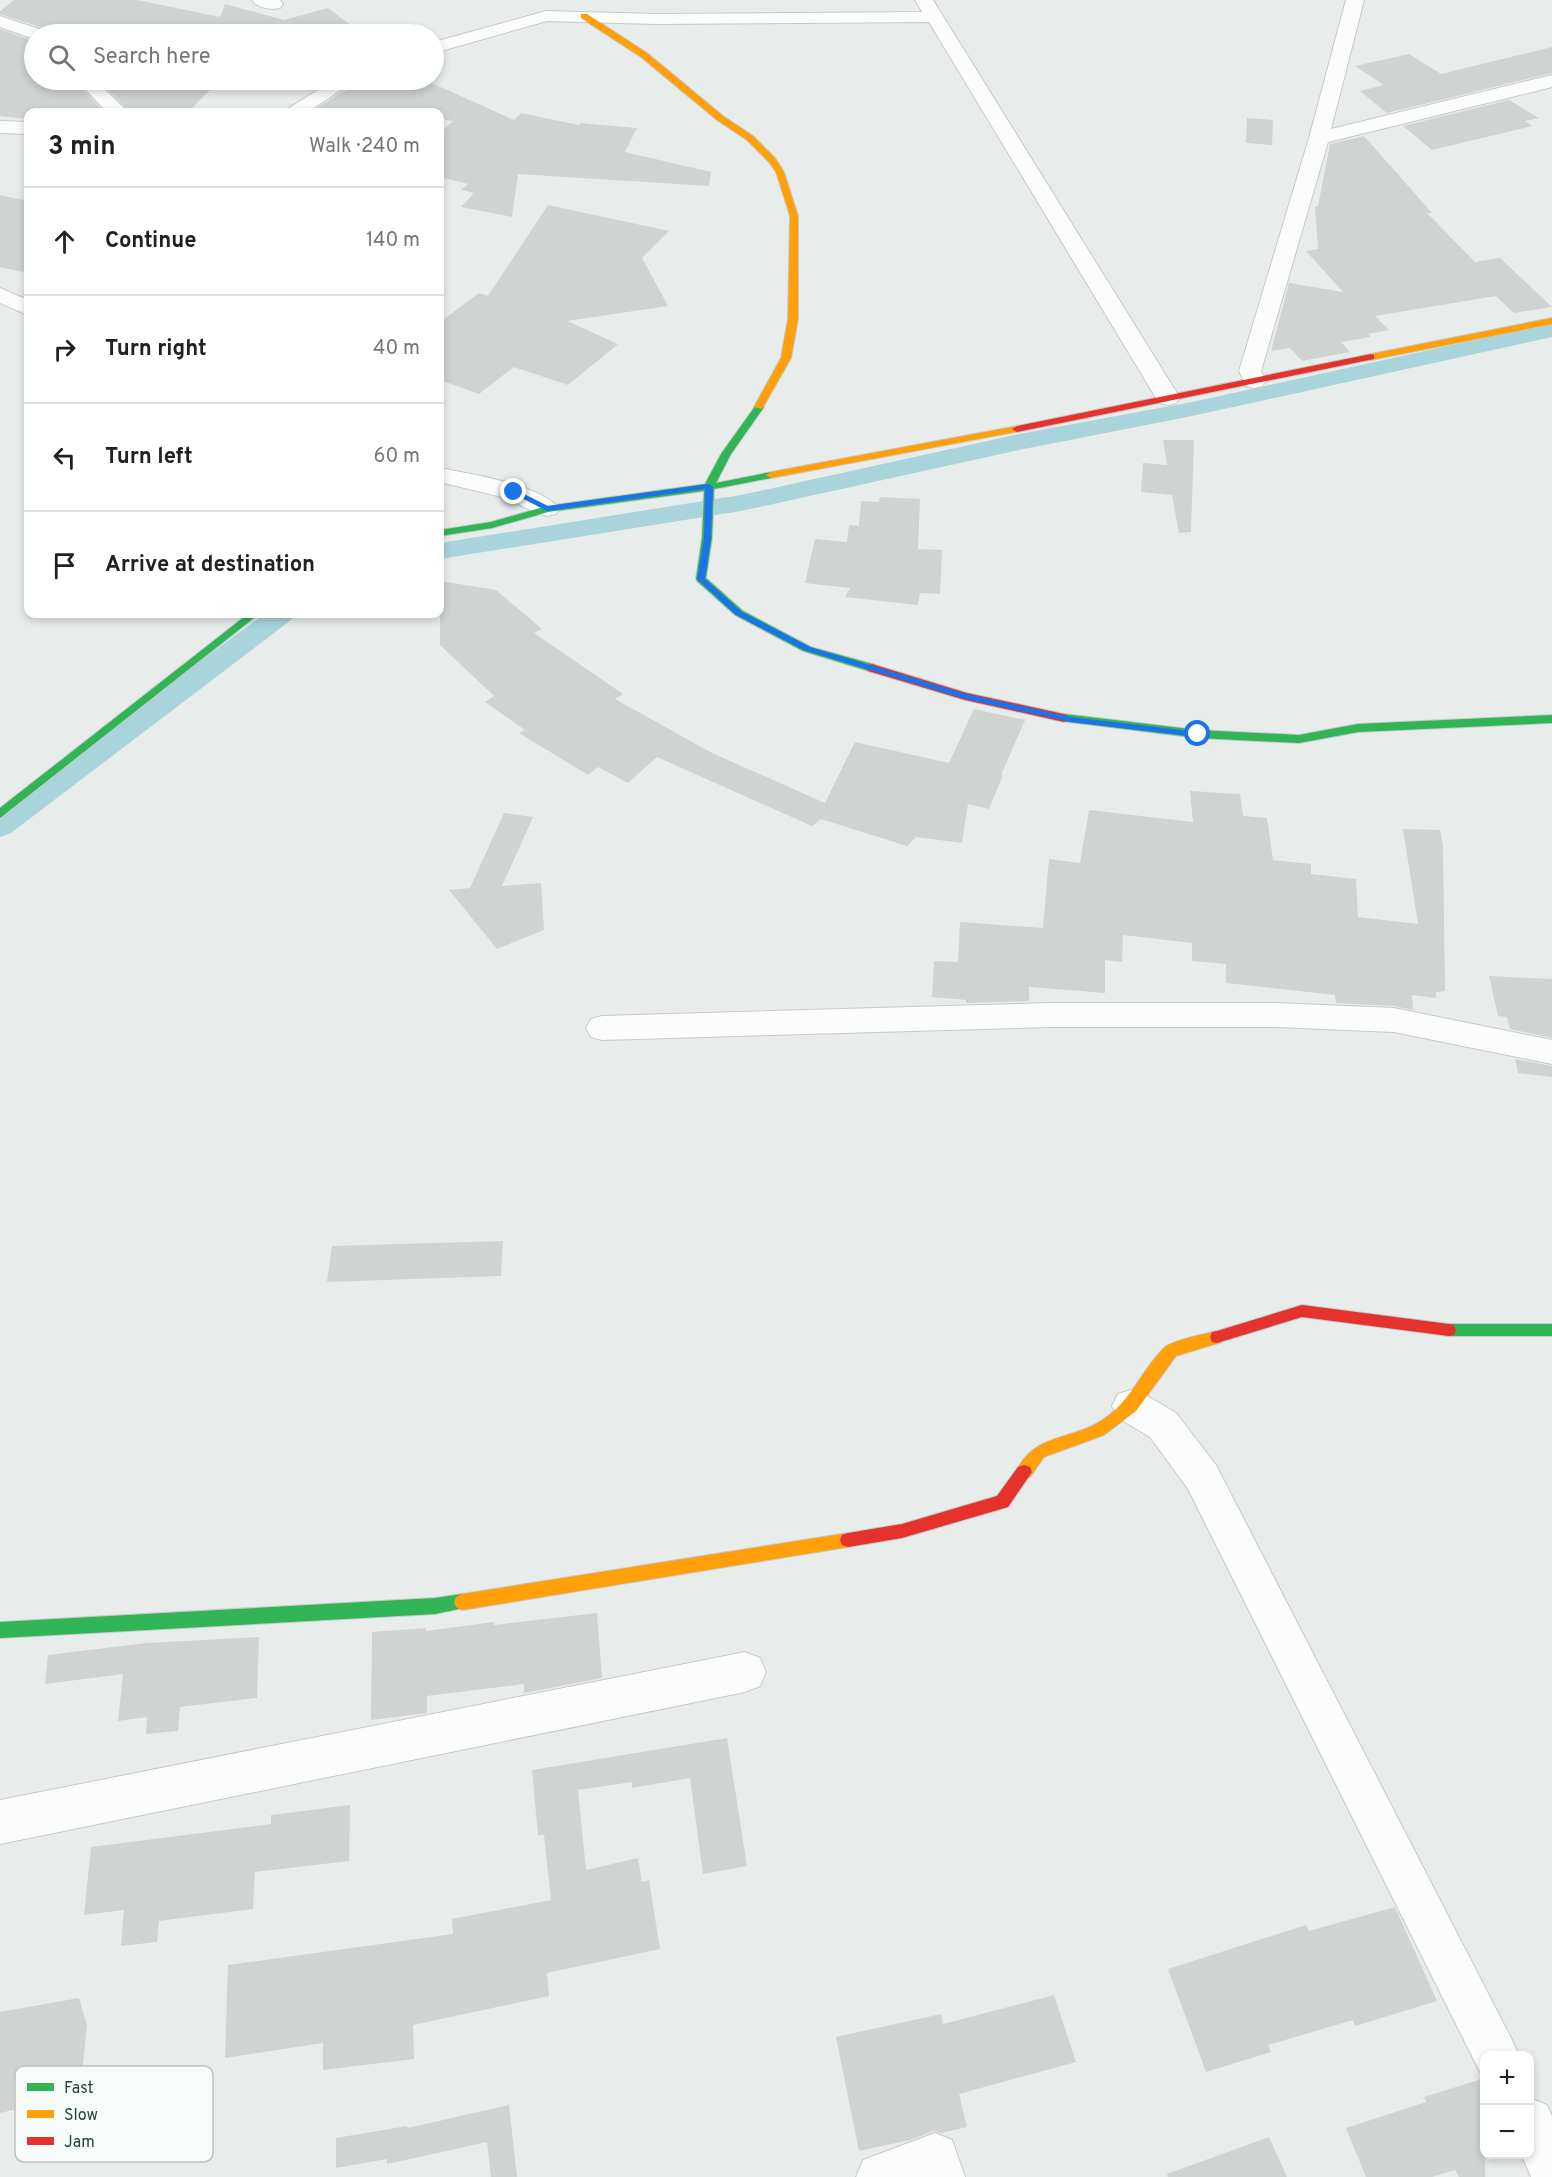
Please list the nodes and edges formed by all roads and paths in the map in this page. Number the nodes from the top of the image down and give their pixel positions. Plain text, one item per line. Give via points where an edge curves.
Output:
1 (1355, 0) edge
2 (928, 8) edge
3 (584, 16) junction
4 (0, 21) edge
5 (24, 30) edge
6 (444, 45) edge
7 (1552, 81) edge
8 (95, 90) edge
9 (328, 90) edge
10 (114, 108) edge
11 (302, 108) edge
12 (0, 127) edge
13 (24, 128) edge
14 (1319, 138) junction
15 (0, 295) edge
16 (24, 306) edge
17 (1552, 321) edge
18 (1254, 381) junction
19 (1168, 398) junction
20 (444, 476) edge
21 (709, 487) junction
22 (547, 509) junction
23 (444, 532) edge
24 (249, 618) edge
25 (1552, 719) edge
26 (0, 814) edge
27 (602, 1028) dead end
28 (1552, 1052) edge
29 (1552, 1330) edge
30 (1131, 1406) junction
31 (0, 1630) edge
32 (745, 1672) dead end
33 (0, 1822) edge
34 (1494, 2051) edge
35 (1534, 2130) edge
36 (1552, 2168) edge
37 (880, 2177) edge
38 (940, 2177) edge

1 - 14 street
2 - 3 street via 656,19
2 - 19 street
3 - 6 street via 546,16
3 - 21 street via 644,55 750,138 771,160 786,187 794,216 793,319 786,358
4 - 5 street
7 - 14 street
8 - 10 street
9 - 11 street
12 - 13 street
14 - 18 street via 1250,371
15 - 16 street
17 - 18 street
18 - 19 street
19 - 21 street
20 - 22 street via 514,492
21 - 22 street
21 - 25 street via 701,579 739,613 807,649 965,696 1071,719 1198,734 1299,740 1358,728
22 - 23 street via 492,525
24 - 26 street
27 - 28 street via 1049,1014 1276,1015 1394,1020
29 - 30 street via 1452,1330 1302,1311 1171,1351
30 - 31 street via 1099,1430 1039,1452 1002,1502 902,1531 435,1606
30 - 34 street via 1163,1425 1202,1478
32 - 33 street
35 - 36 street
37 - 38 street via 935,2157

